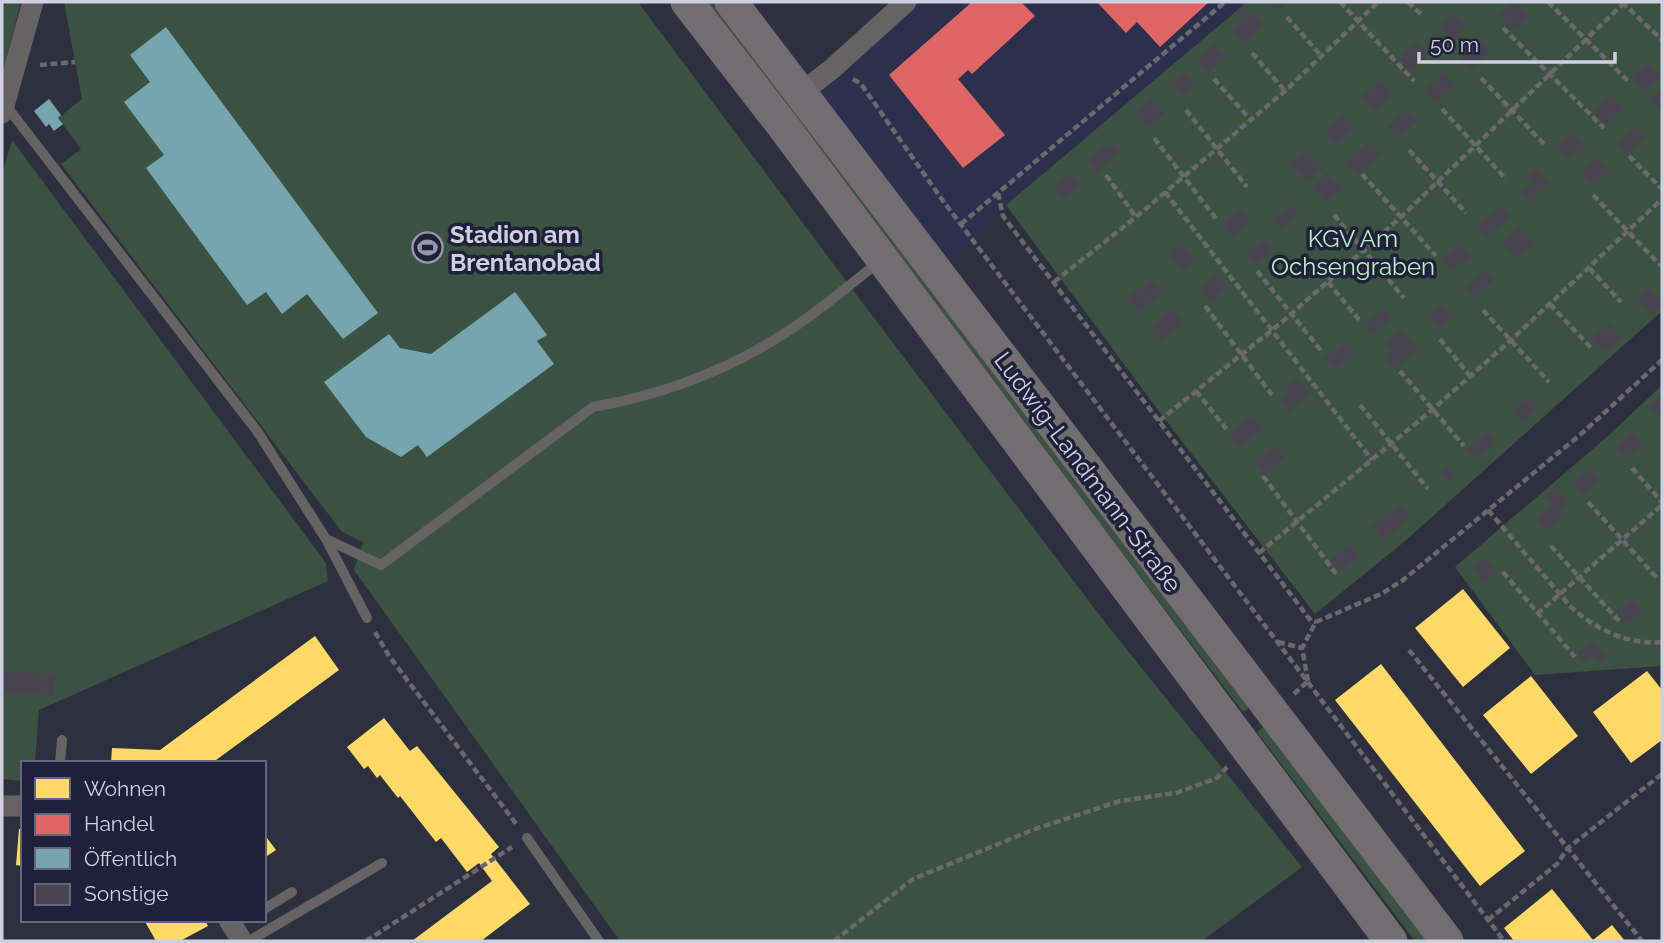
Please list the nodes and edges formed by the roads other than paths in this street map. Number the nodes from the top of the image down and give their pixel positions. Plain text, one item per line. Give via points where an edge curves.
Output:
1 (33, 2) edge
2 (687, 2) edge
3 (731, 2) edge
4 (906, 2) edge
5 (800, 94) junction
6 (3, 108) edge
7 (882, 260) junction
8 (326, 539) junction
9 (367, 618) road end
10 (62, 740) dead end
11 (60, 761) edge
12 (2, 806) edge
13 (21, 807) edge
14 (527, 838) road end
15 (382, 863) dead end
16 (292, 892) dead end
17 (266, 908) edge
18 (266, 918) edge
19 (257, 922) edge
20 (240, 930) edge
21 (600, 941) edge
22 (1391, 941) edge
23 (1447, 941) edge

1 - 6 street
2 - 7 main road, Ludwig-Landmann-Straße
3 - 5 main road, Ludwig-Landmann-Straße
4 - 5 street
5 - 23 main road, Ludwig-Landmann-Straße
6 - 8 lane via 257,431
7 - 8 lane via 742,359 693,381 593,407 381,565
7 - 22 main road, Ludwig-Landmann-Straße
8 - 9 lane
10 - 11 lane
12 - 13 street
14 - 21 lane
15 - 18 lane
16 - 17 lane
19 - 20 lane

